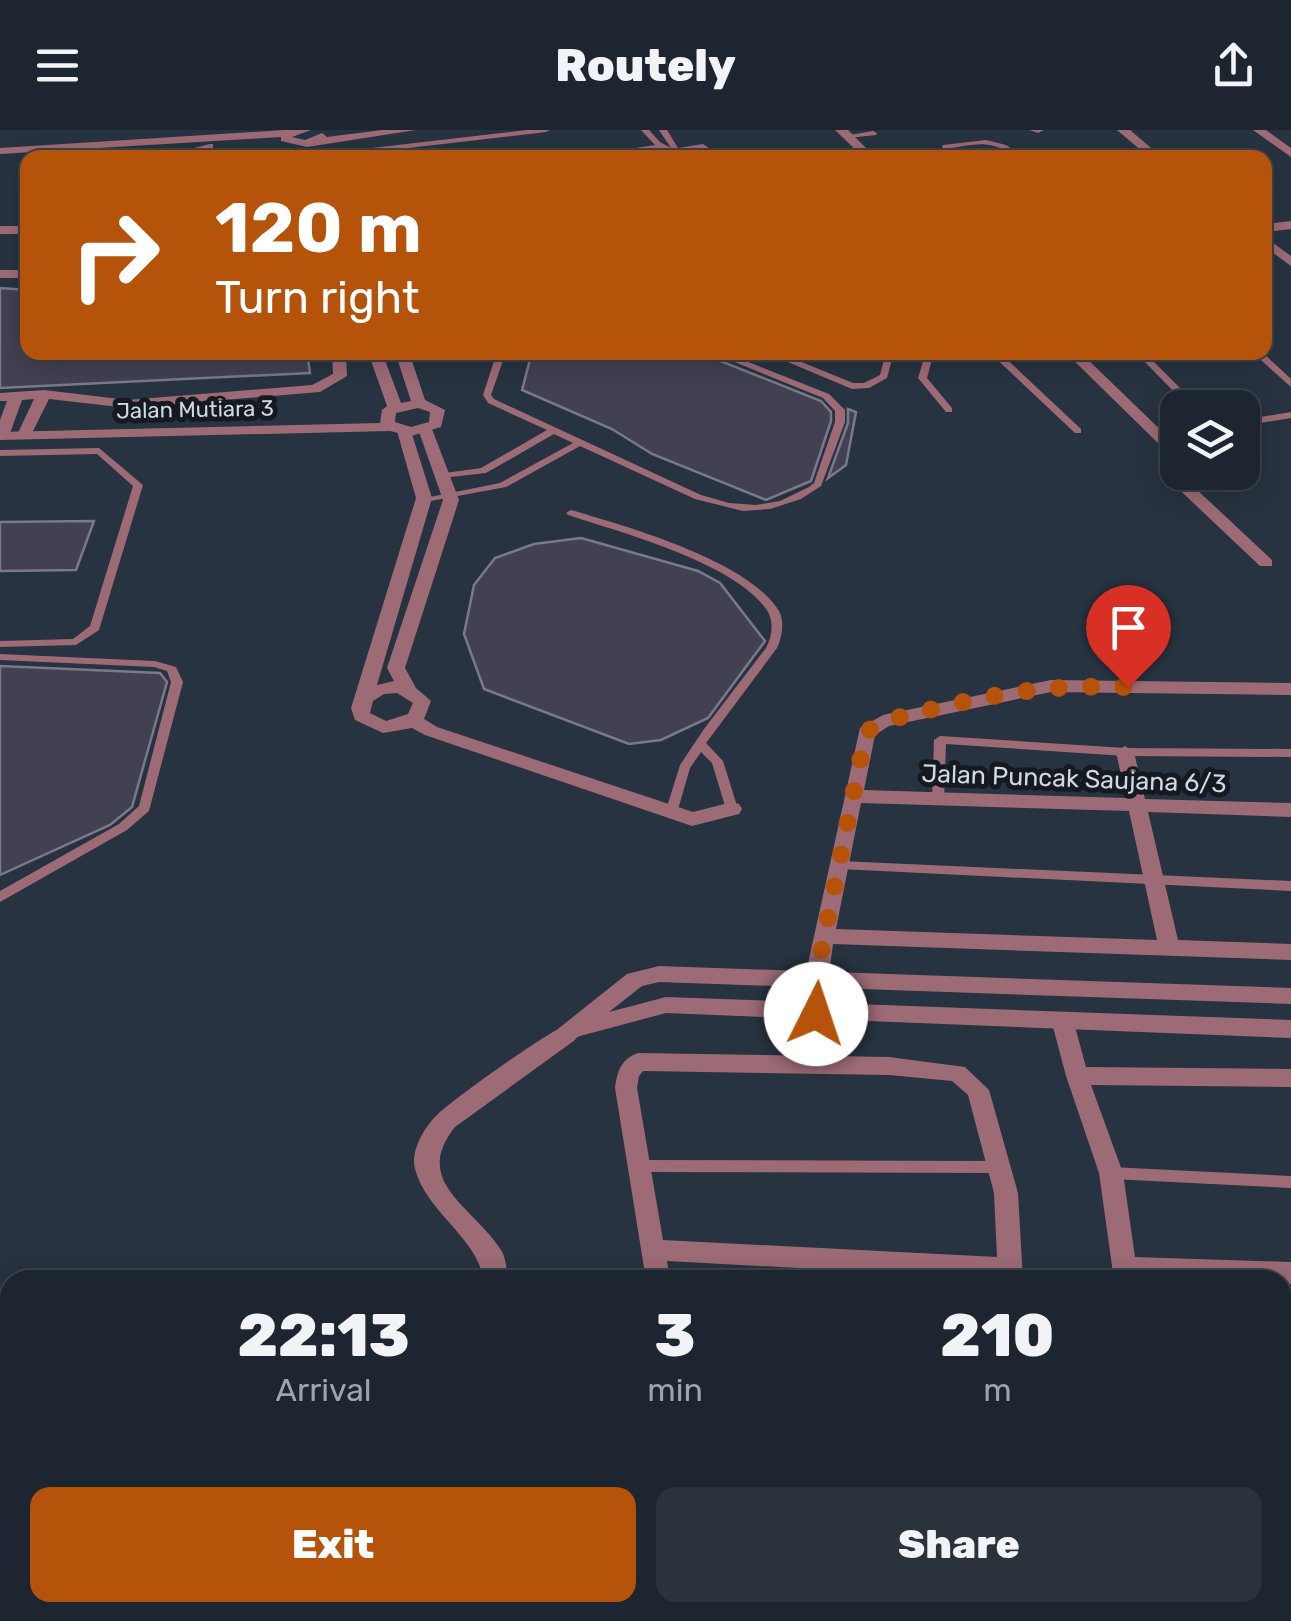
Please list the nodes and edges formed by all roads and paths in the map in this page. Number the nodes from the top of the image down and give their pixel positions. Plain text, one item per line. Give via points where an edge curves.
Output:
1 (332, 130) edge
2 (410, 130) edge
3 (546, 130) edge
4 (645, 130) edge
5 (1122, 130) edge
6 (872, 132) edge
7 (845, 133) edge
8 (1265, 134) edge
9 (312, 135) edge
10 (1291, 136) edge
11 (292, 144) edge
12 (657, 147) junction
13 (164, 149) edge
14 (131, 150) edge
15 (372, 150) edge
16 (634, 150) edge
17 (663, 150) edge
18 (949, 150) edge
19 (1013, 150) edge
20 (1148, 150) edge
21 (1291, 154) edge
22 (339, 360) edge
23 (378, 360) edge
24 (405, 360) edge
25 (499, 360) edge
26 (734, 360) edge
27 (795, 360) edge
28 (888, 360) edge
29 (928, 360) edge
30 (1002, 360) edge
31 (1080, 360) edge
32 (1146, 360) edge
33 (1265, 360) edge
34 (1291, 384) edge
35 (1177, 390) edge
36 (44, 394) junction
37 (8, 396) edge
38 (419, 403) junction
39 (949, 410) dead end
40 (1291, 415) edge
41 (1260, 419) edge
42 (394, 421) junction
43 (425, 429) junction
44 (26, 430) junction
45 (552, 430) junction
46 (1078, 431) dead end
47 (2, 436) edge
48 (579, 443) junction
49 (494, 465) junction
50 (445, 476) junction
51 (518, 478) junction
52 (450, 496) junction
53 (424, 501) junction
54 (571, 513) dead end
55 (1266, 562) dead end
56 (0, 644) edge
57 (0, 656) edge
58 (1291, 688) edge
59 (407, 689) junction
60 (362, 700) junction
61 (412, 720) junction
62 (700, 744) junction
63 (1125, 752) junction
64 (1291, 754) edge
65 (856, 796) junction
66 (938, 799) junction
67 (1139, 807) junction
68 (732, 809) joint
69 (1291, 810) edge
70 (671, 813) junction
71 (840, 865) junction
72 (1155, 880) junction
73 (1291, 886) edge
74 (0, 897) edge
75 (825, 936) junction
76 (1169, 948) junction
77 (1291, 952) edge
78 (816, 977) junction
79 (1291, 996) edge
80 (816, 1014) junction
81 (1063, 1024) junction
82 (1291, 1029) edge
83 (567, 1034) junction
84 (1077, 1076) junction
85 (1291, 1078) edge
86 (639, 1166) junction
87 (999, 1168) junction
88 (1111, 1173) junction
89 (1291, 1182) edge
90 (653, 1250) junction
91 (494, 1270) edge
92 (656, 1270) edge
93 (939, 1270) edge
94 (1011, 1270) edge
95 (1124, 1270) edge

1 - 9 street
2 - 9 street
3 - 15 lane
4 - 12 lane
5 - 20 street
6 - 7 lane
8 - 10 street
8 - 21 street
9 - 11 street
11 - 13 street
11 - 13 street
12 - 16 lane
12 - 17 lane
13 - 14 street
18 - 19 lane via 992,140
22 - 36 street via 340,376 315,389 128,404
23 - 42 street
24 - 38 street
25 - 45 lane via 486,395
26 - 48 lane via 837,406 840,422 812,488 772,508 734,509
27 - 28 lane via 852,386 884,376
29 - 39 lane via 922,378
30 - 46 lane
31 - 55 street via 1168,444 1173,476
32 - 35 lane
33 - 34 lane
36 - 37 street
36 - 44 street
37 - 47 street
38 - 42 street
38 - 43 street via 440,415
40 - 41 lane
42 - 43 street
42 - 44 street, Jalan Mutiara 3
42 - 53 street
43 - 50 street
44 - 47 street, Jalan Mutiara 3
45 - 48 lane
45 - 49 lane
47 - 56 lane via 99,451 138,486 94,628 76,642
48 - 51 lane
49 - 50 lane
49 - 51 lane
50 - 52 street
51 - 52 lane
52 - 53 lane
52 - 59 street via 396,668
53 - 60 street
54 - 62 lane via 725,569 771,608 777,640
57 - 74 lane via 155,664 172,670 177,682 145,808
58 - 65 street via 1051,686 903,716 866,732
59 - 60 street via 381,688
59 - 61 street via 422,701
60 - 61 street via 361,716 373,726
61 - 70 street
62 - 68 lane via 717,760
62 - 70 lane via 684,768
63 - 64 lane
63 - 66 lane via 940,740
63 - 67 street
65 - 66 street, Jalan Puncak Saujana 6/3
65 - 71 street
66 - 67 street, Jalan Puncak Saujana 6/3
67 - 69 street, Jalan Puncak Saujana 6/3
67 - 72 street
68 - 70 street via 692,819
71 - 72 lane
71 - 75 street
72 - 73 lane
72 - 76 street
75 - 76 street
75 - 78 street
76 - 77 street
78 - 79 street
78 - 80 street
78 - 83 street via 659,974 635,980
80 - 81 street
80 - 83 street via 666,1005
81 - 82 street
81 - 84 street
83 - 91 street via 447,1120 431,1140 425,1166 437,1192 492,1257
84 - 85 street
84 - 88 street
86 - 87 lane
86 - 87 street via 626,1088 638,1062 758,1062 957,1074 978,1090
86 - 90 street
87 - 94 street
88 - 89 lane
88 - 95 street
90 - 92 street
90 - 93 street

